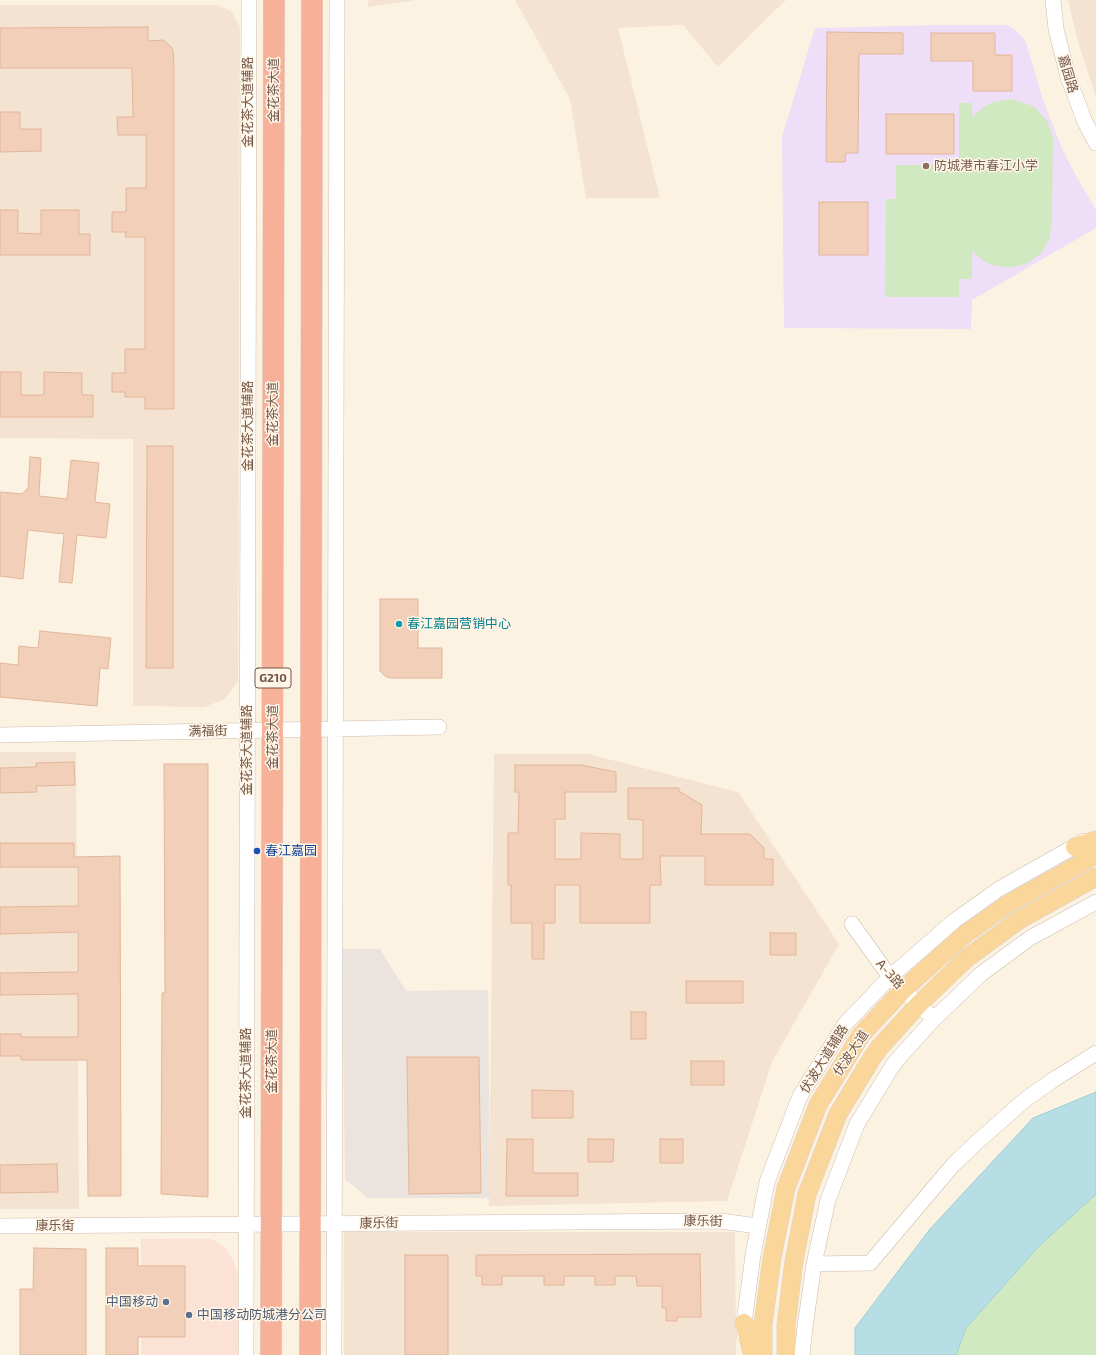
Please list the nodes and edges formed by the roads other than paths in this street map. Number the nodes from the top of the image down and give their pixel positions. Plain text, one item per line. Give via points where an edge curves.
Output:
1 (248, 0) edge
2 (274, 0) edge
3 (312, 0) edge
4 (337, 0) edge
5 (1053, 0) edge
6 (1096, 143) edge
7 (439, 727) dead end
8 (335, 728) junction
9 (273, 729) junction
10 (311, 729) junction
11 (247, 730) junction
12 (0, 735) edge
13 (1096, 833) edge
14 (1096, 840) edge
15 (1075, 847) junction
16 (1096, 855) edge
17 (1096, 877) edge
18 (1096, 902) edge
19 (852, 924) dead end
20 (890, 977) junction
21 (903, 990) junction
22 (918, 1004) junction
23 (934, 1019) junction
24 (1096, 1053) edge
25 (246, 1224) junction
26 (272, 1224) junction
27 (310, 1224) junction
28 (334, 1224) junction
29 (0, 1226) edge
30 (758, 1226) junction
31 (814, 1264) junction
32 (744, 1323) junction
33 (246, 1355) edge
34 (271, 1355) edge
35 (310, 1355) edge
36 (334, 1355) edge
37 (744, 1355) edge
38 (753, 1355) edge
39 (764, 1355) edge
40 (786, 1355) edge
41 (802, 1355) edge

1 - 11 street, 金花茶大道辅路
2 - 9 highway, 金花茶大道 / G210
3 - 10 highway
4 - 8 street
5 - 6 street, 嘉园路 via 1056,29 1068,77
7 - 8 street, 满福街
8 - 10 street, 满福街
8 - 28 street
9 - 10 street, 满福街
9 - 11 street, 满福街
9 - 26 highway, 金花茶大道 / G210
10 - 27 highway
11 - 12 street, 满福街
11 - 25 street, 金花茶大道辅路
13 - 15 street, 伏波大道辅路
14 - 15 main road
15 - 20 street, 伏波大道辅路 via 999,889 943,930
16 - 21 main road, 伏波大道 via 1008,904 954,943
17 - 22 main road, 伏波大道 via 1019,920 967,958
18 - 23 street via 1024,943 981,974
19 - 20 street, A-3路
20 - 21 street, A-3路
20 - 30 street, 伏波大道辅路 via 845,1024 800,1096 767,1182
21 - 22 street, A-3路
21 - 39 main road, 伏波大道 via 860,1035 812,1118 786,1188 772,1258 764,1324
22 - 23 street, A-3路
22 - 40 main road, 伏波大道 via 879,1048 838,1114 807,1194 794,1261 786,1326
23 - 31 street via 896,1061 857,1124 828,1200
24 - 31 street via 1026,1100 976,1142 953,1165 870,1263
25 - 26 street, 康乐街
25 - 29 street, 康乐街
25 - 33 street, 金花茶大道辅路
26 - 27 street, 康乐街
26 - 34 highway, 金花茶大道 / G210
27 - 28 street, 康乐街
27 - 35 highway
28 - 30 street, 康乐街 via 720,1221
28 - 36 street
30 - 32 street, 伏波大道辅路
31 - 41 street
32 - 37 street, 伏波大道辅路
32 - 38 main road

